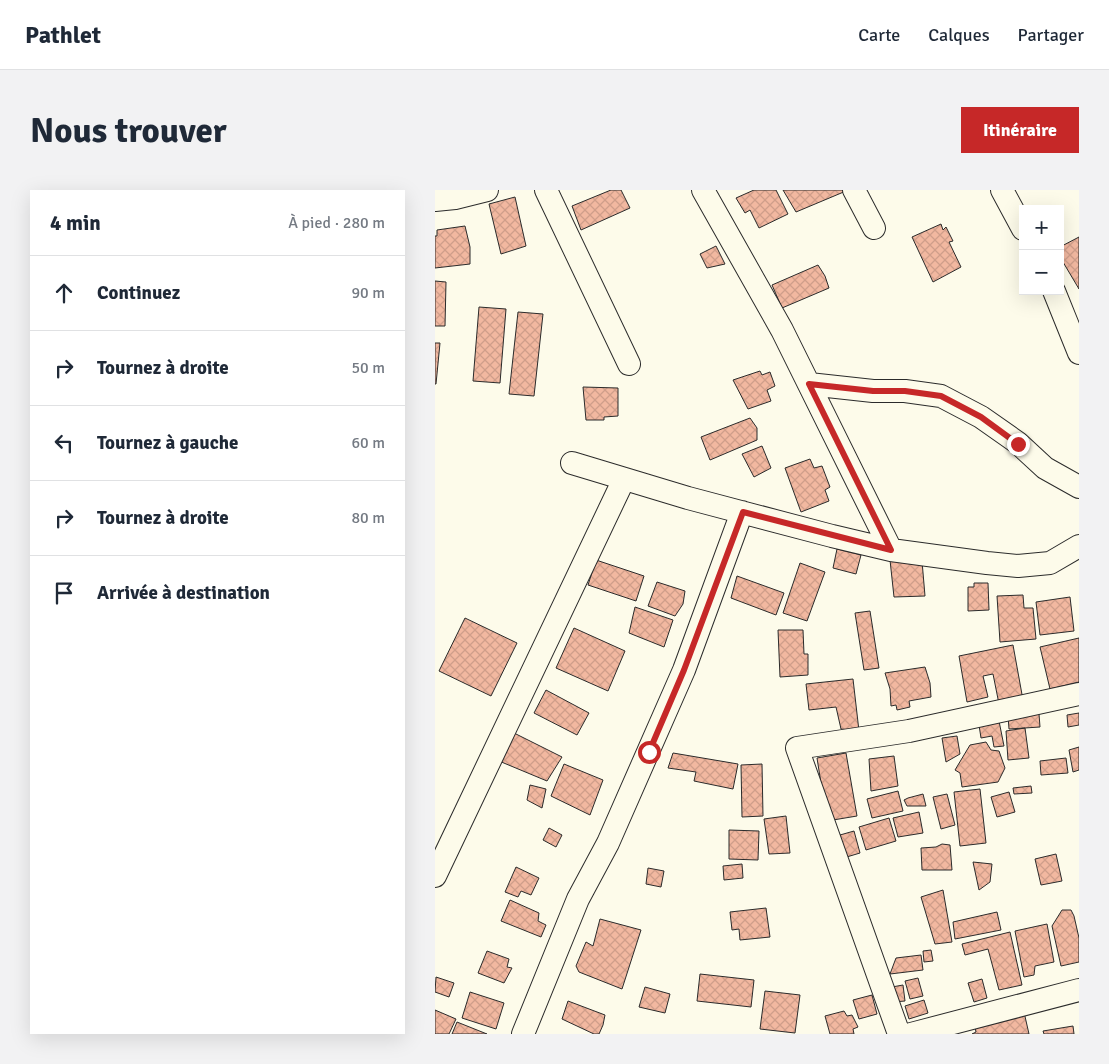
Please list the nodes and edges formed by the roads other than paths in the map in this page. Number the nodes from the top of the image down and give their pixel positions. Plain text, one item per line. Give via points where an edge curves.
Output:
1 (487, 190) edge
2 (546, 190) edge
3 (703, 190) edge
4 (854, 190) edge
5 (1002, 190) edge
6 (435, 200) edge
7 (1019, 222) edge
8 (874, 228) dead end
9 (1056, 295) edge
10 (1079, 353) edge
11 (629, 364) dead end
12 (809, 384) junction
13 (572, 462) dead end
14 (624, 479) junction
15 (1079, 486) edge
16 (743, 512) junction
17 (1079, 546) edge
18 (891, 550) junction
19 (1079, 694) edge
20 (435, 876) edge
21 (1079, 990) edge
22 (523, 1034) edge
23 (899, 1034) edge
24 (911, 1034) edge

1 - 6 street
2 - 11 street
3 - 12 street
4 - 8 street
5 - 7 street
9 - 10 street
12 - 15 street via 941,396 981,417 1045,468
12 - 18 street
13 - 14 street
14 - 16 street
14 - 20 street
16 - 18 street
16 - 22 street via 684,670 608,843 578,899
17 - 18 street via 1050,563 1018,566
19 - 23 street via 909,731 797,748
21 - 24 street

